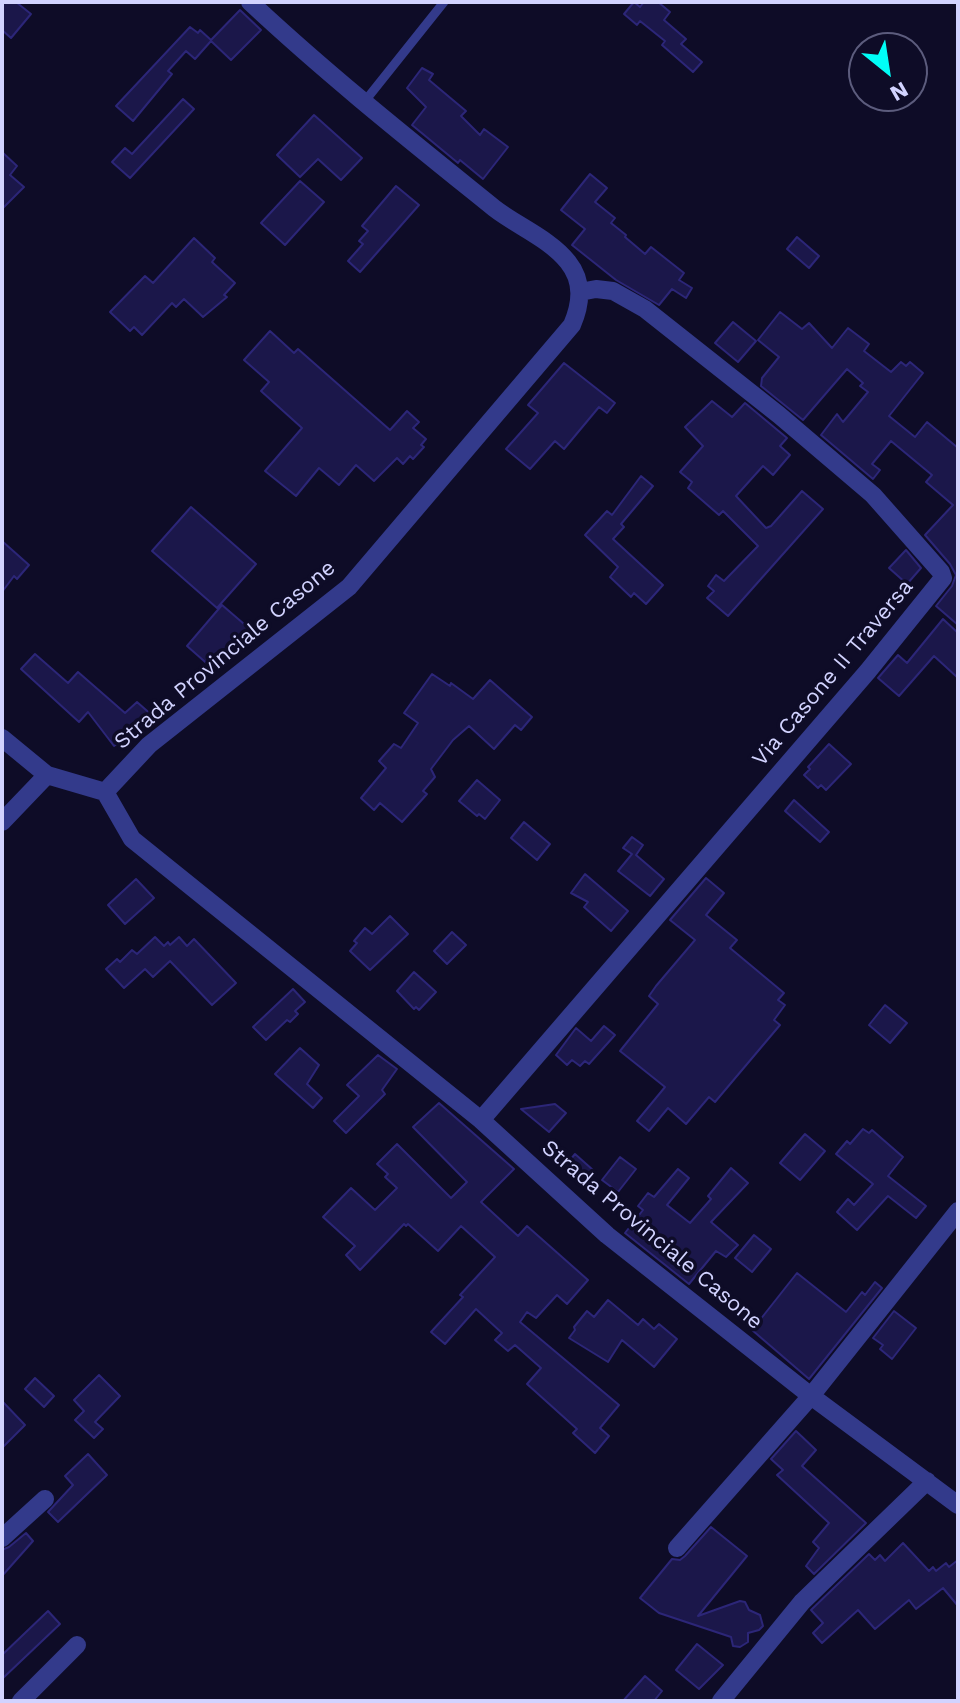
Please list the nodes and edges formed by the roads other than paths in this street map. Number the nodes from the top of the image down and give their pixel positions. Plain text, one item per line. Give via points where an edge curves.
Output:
1 (250, 2) edge
2 (444, 2) edge
3 (365, 101) junction
4 (580, 292) junction
5 (2, 738) edge
6 (47, 775) junction
7 (105, 792) junction
8 (2, 822) edge
9 (481, 1120) junction
10 (958, 1211) edge
11 (811, 1396) junction
12 (927, 1481) junction
13 (45, 1499) dead end
14 (958, 1505) edge
15 (2, 1538) edge
16 (677, 1548) dead end
17 (77, 1645) dead end
18 (21, 1701) edge
19 (721, 1701) edge

1 - 3 street
2 - 3 lane
3 - 4 street via 567,261
4 - 7 street, Strada Provinciale Casone via 572,325 349,587 149,745
4 - 9 street, Via Casone II Traversa via 613,291 645,309 873,495 943,578
5 - 6 street
6 - 7 street
6 - 8 street
7 - 9 street, Strada Provinciale Casone via 132,839
9 - 11 street, Strada Provinciale Casone via 607,1235
10 - 11 street
11 - 12 street, Strada Provinciale Casone
11 - 16 street
12 - 14 street, Strada Provinciale Casone
12 - 19 street via 802,1602
13 - 15 street
17 - 18 street

